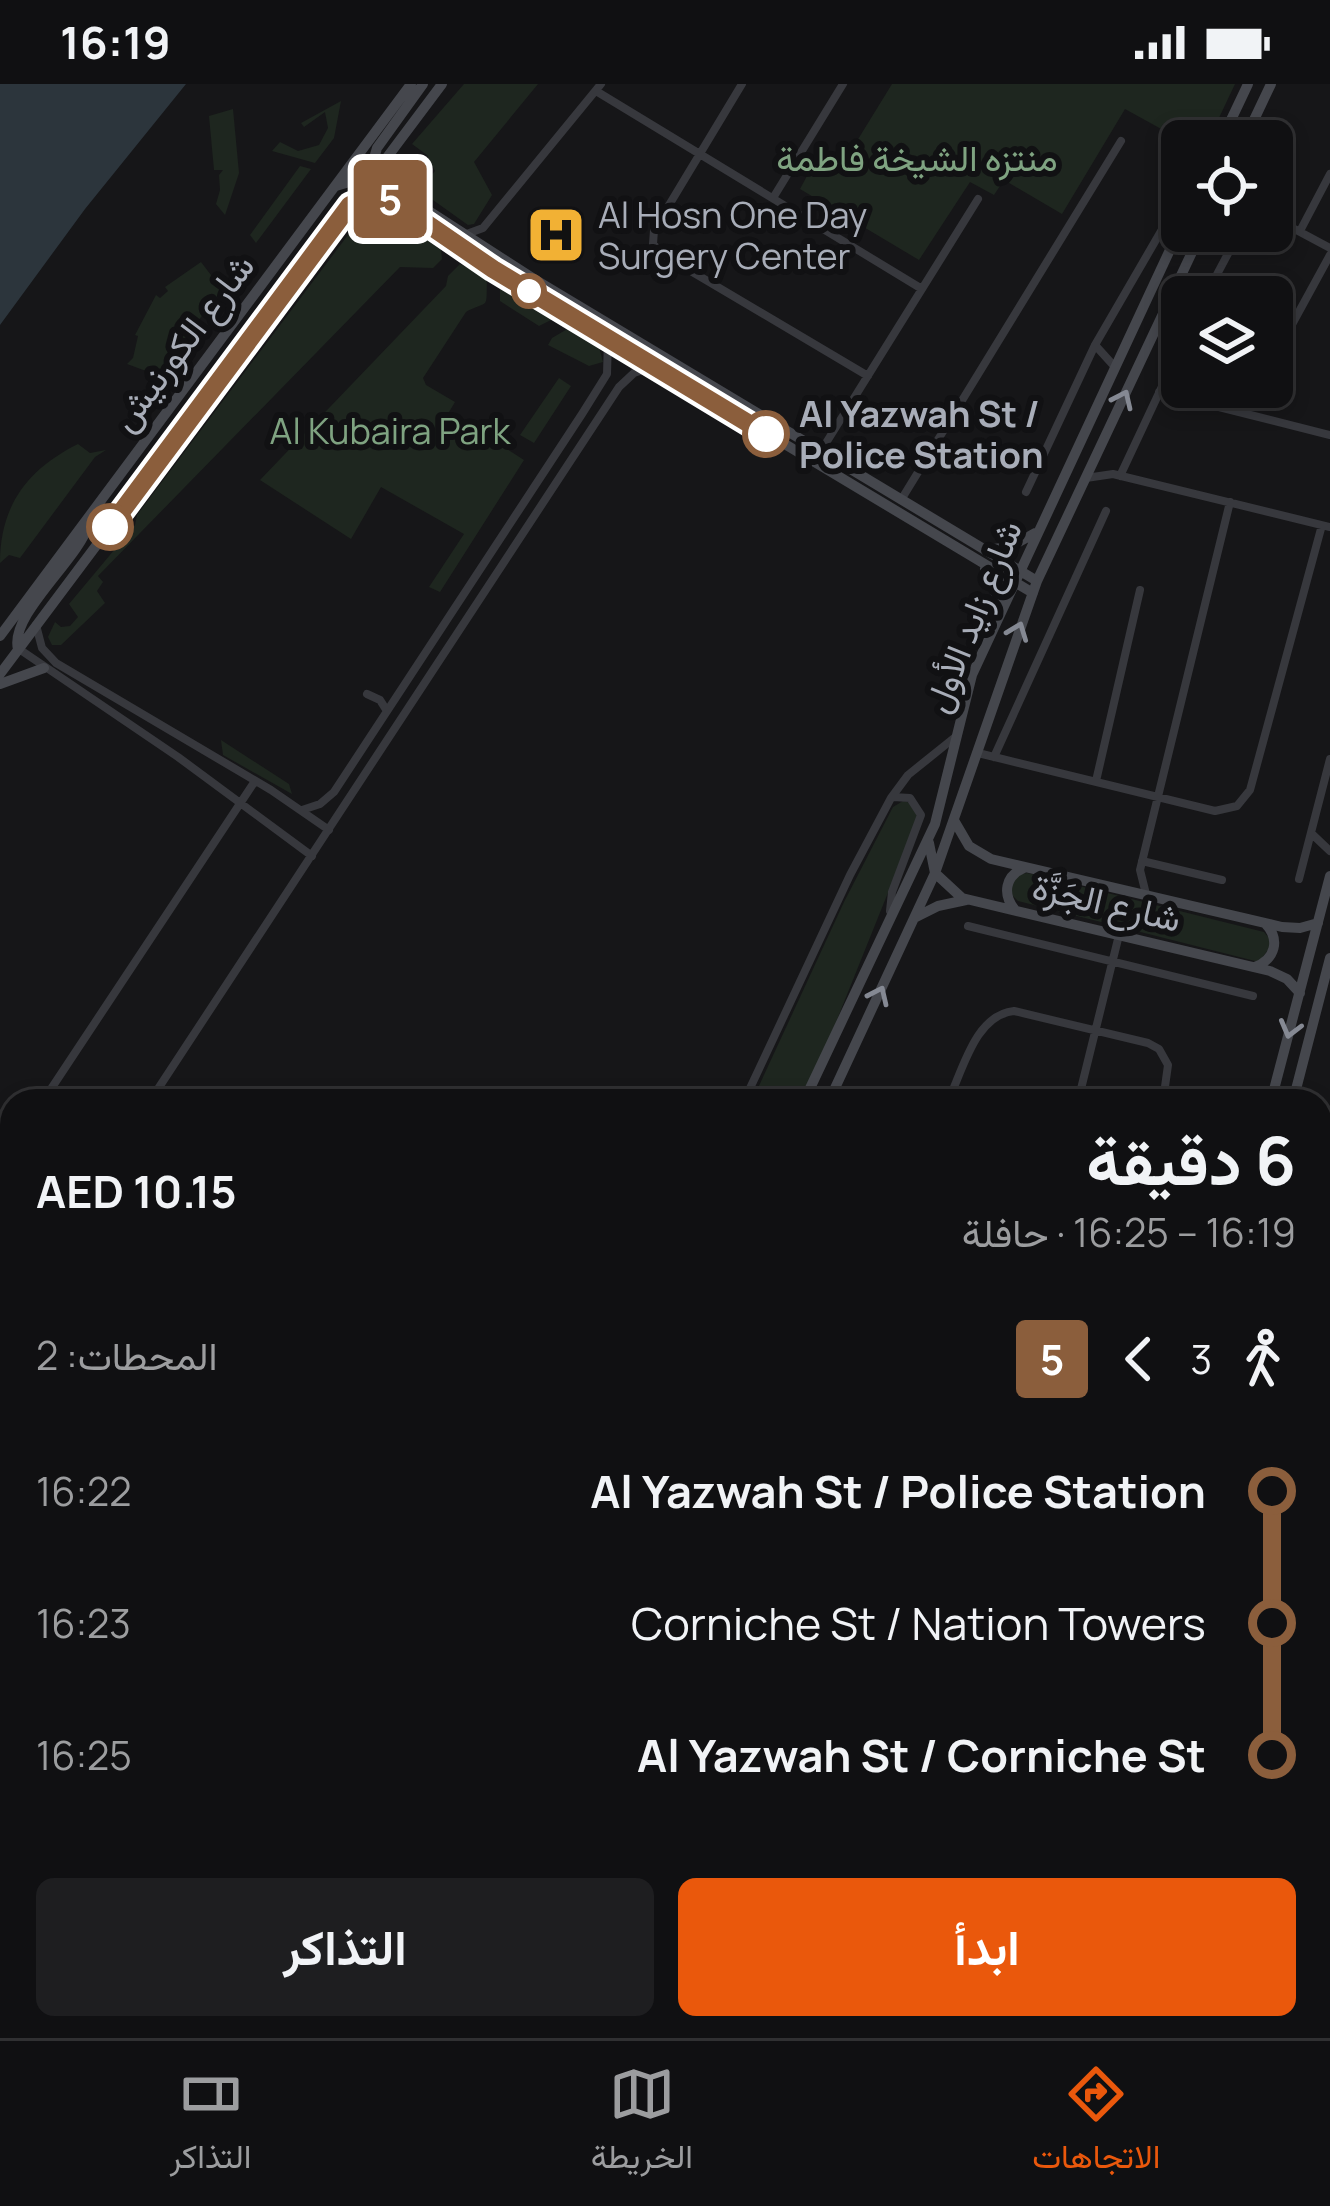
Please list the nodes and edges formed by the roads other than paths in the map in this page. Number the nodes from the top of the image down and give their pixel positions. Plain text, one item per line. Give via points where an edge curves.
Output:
1 (411, 84) edge
2 (423, 84) edge
3 (442, 84) edge
4 (742, 84) edge
5 (842, 84) edge
6 (1248, 84) edge
7 (1271, 84) edge
8 (599, 87) edge
9 (1231, 120) edge
10 (1254, 120) edge
11 (1120, 141) dead end
12 (392, 151) junction
13 (700, 154) junction
14 (1330, 174) edge
15 (370, 178) junction
16 (334, 188) junction
17 (391, 193) junction
18 (773, 198) junction
19 (978, 199) dead end
20 (350, 205) junction
21 (483, 227) junction
22 (1293, 229) edge
23 (1161, 232) edge
24 (1299, 232) junction
25 (464, 235) junction
26 (484, 247) junction
27 (1330, 251) edge
28 (1169, 252) edge
29 (1192, 252) edge
30 (922, 289) junction
31 (1293, 321) edge
32 (607, 332) junction
33 (1095, 345) junction
34 (654, 366) junction
35 (1115, 367) junction
36 (868, 376) junction
37 (1161, 388) edge
38 (1159, 392) junction
39 (1246, 408) edge
40 (1243, 413) junction
41 (582, 414) junction
42 (595, 422) junction
43 (1329, 433) edge
44 (1099, 450) junction
45 (821, 452) junction
46 (1116, 475) junction
47 (1086, 478) junction
48 (1026, 492) dead end
49 (902, 500) junction
50 (1230, 502) junction
51 (1106, 511) dead end
52 (91, 514) junction
53 (1041, 526) junction
54 (1326, 526) edge
55 (985, 550) junction
56 (978, 563) junction
57 (1017, 577) junction
58 (1035, 587) junction
59 (1140, 590) dead end
60 (998, 621) junction
61 (36, 625) junction
62 (0, 636) edge
63 (18, 649) junction
64 (44, 668) junction
65 (0, 674) edge
66 (0, 684) edge
67 (367, 694) dead end
68 (387, 711) junction
69 (955, 738) junction
70 (976, 753) junction
71 (994, 757) junction
72 (1330, 759) edge
73 (255, 782) junction
74 (1096, 782) junction
75 (1158, 797) junction
76 (891, 798) junction
77 (238, 805) junction
78 (302, 810) junction
79 (955, 822) junction
80 (329, 830) junction
81 (1311, 832) junction
82 (929, 840) junction
83 (1330, 851) edge
84 (312, 856) junction
85 (1141, 865) junction
86 (1028, 867) junction
87 (935, 873) junction
88 (1330, 876) edge
89 (1299, 879) dead end
90 (1222, 880) dead end
91 (1122, 889) junction
92 (1146, 894) junction
93 (970, 900) junction
94 (1015, 911) junction
95 (915, 918) junction
96 (891, 919) junction
97 (1264, 923) junction
98 (1318, 923) junction
99 (968, 926) dead end
100 (1119, 935) junction
101 (1330, 958) edge
102 (1113, 962) junction
103 (1255, 967) junction
104 (1300, 993) junction
105 (1325, 993) edge
106 (1253, 996) dead end
107 (1095, 1032) junction
108 (51, 1089) edge
109 (158, 1089) edge
110 (750, 1089) edge
111 (810, 1089) edge
112 (835, 1089) edge
113 (954, 1089) edge
114 (1081, 1089) edge
115 (1164, 1089) edge
116 (1274, 1089) edge
117 (1297, 1089) edge

1 - 16 main road, شارع الكورنيش
2 - 15 main road via 377,148
3 - 12 main road, شارع الكورنيش
4 - 13 street
5 - 18 street
6 - 9 main road
7 - 10 main road
8 - 13 street
8 - 21 street
11 - 49 street
12 - 15 main road, شارع الكورنيش
12 - 17 main road
13 - 18 street
13 - 36 street via 654,230 654,247
14 - 24 street
15 - 16 main road
15 - 17 main road
15 - 20 main road, شارع الكورنيش
16 - 20 main road via 346,190
16 - 52 main road, شارع الكورنيش
17 - 20 main road
17 - 25 main road
17 - 32 main road via 493,269
18 - 30 street
19 - 30 street
20 - 61 main road, شارع الكورنيش
21 - 25 street
21 - 26 street
22 - 24 street
23 - 33 street
24 - 27 street
25 - 26 main road
26 - 32 main road
27 - 31 street
28 - 35 main road, شارع زايد الأول
44 -> 29 main road, شارع زايد الأول
30 - 36 street
32 - 34 main road
32 - 41 street via 607,374
32 - 45 main road
33 - 35 street
33 - 48 street
34 - 42 street via 623,382
34 - 56 main road
35 - 53 main road, شارع زايد الأول
36 - 45 street
37 - 38 street
38 - 40 street
38 - 46 street
39 - 40 street
40 - 43 street
41 - 42 street
41 - 68 street
42 - 80 street
44 - 46 street
44 - 47 main road, شارع زايد الأول
45 - 49 main road
46 - 47 street
46 - 50 street
47 - 58 main road, شارع زايد الأول
49 - 55 main road
50 - 54 street
50 - 75 street
51 - 71 street
52 - 62 main road, شارع الكورنيش
52 - 63 main road via 79,546 18,628
53 - 55 main road via 1017,545
53 - 57 main road, شارع زايد الأول
54 - 75 street via 1247,796 1221,811
55 - 57 main road
56 - 57 main road
56 - 60 main road via 995,588
57 - 58 main road
57 - 60 main road, شارع زايد الأول
70 -> 58 main road, شارع زايد الأول
59 - 74 street
60 - 69 main road, شارع زايد الأول
61 - 63 main road, شارع الكورنيش
61 - 73 street via 56,663
63 - 64 street
63 - 65 main road, شارع الكورنيش
64 - 66 main road
64 - 77 street
67 - 68 street
68 - 78 street via 334,792
69 - 76 street
69 - 82 main road, شارع زايد الأول
70 - 71 street
70 - 79 main road, شارع زايد الأول
71 - 74 street
72 - 81 street
73 - 77 street
73 - 78 street
74 - 75 street
75 - 85 street
76 - 96 street via 910,798 921,815 892,892
76 - 110 street
77 - 84 street
77 - 108 street
78 - 80 street
79 - 86 main road, شارع الجَزَّة via 976,852
79 - 87 main road, شارع زايد الأول
80 - 84 street
81 - 83 street
81 - 89 street
82 - 87 main road
82 - 96 main road, شارع زايد الأول
84 - 109 street
85 - 90 street
85 - 91 street
85 - 92 street
86 - 91 main road, شارع الجَزَّة
86 - 94 main road via 1006,887
87 - 93 main road, شارع الجَزَّة
87 - 95 main road, شارع زايد الأول
88 - 98 main road
91 - 92 main road, شارع الجَزَّة
92 - 97 main road, شارع الجَزَّة
93 - 94 main road, شارع الجَزَّة
93 - 95 main road
94 - 100 main road, شارع الجَزَّة
112 -> 95 main road, شارع زايد الأول
96 - 111 main road, شارع زايد الأول
97 - 98 main road, شارع الجَزَّة
97 - 103 main road via 1274,951
98 - 104 main road
99 - 102 street
100 - 102 street
100 - 103 main road, شارع الجَزَّة
101 - 105 main road
102 - 106 street
102 - 107 street
103 - 104 main road, شارع الجَزَّة via 1282,975
104 -> 116 main road
105 - 117 main road
107 - 113 street via 1020,1011 998,1014 981,1030
107 - 114 street
107 - 115 street via 1159,1049 1168,1066

